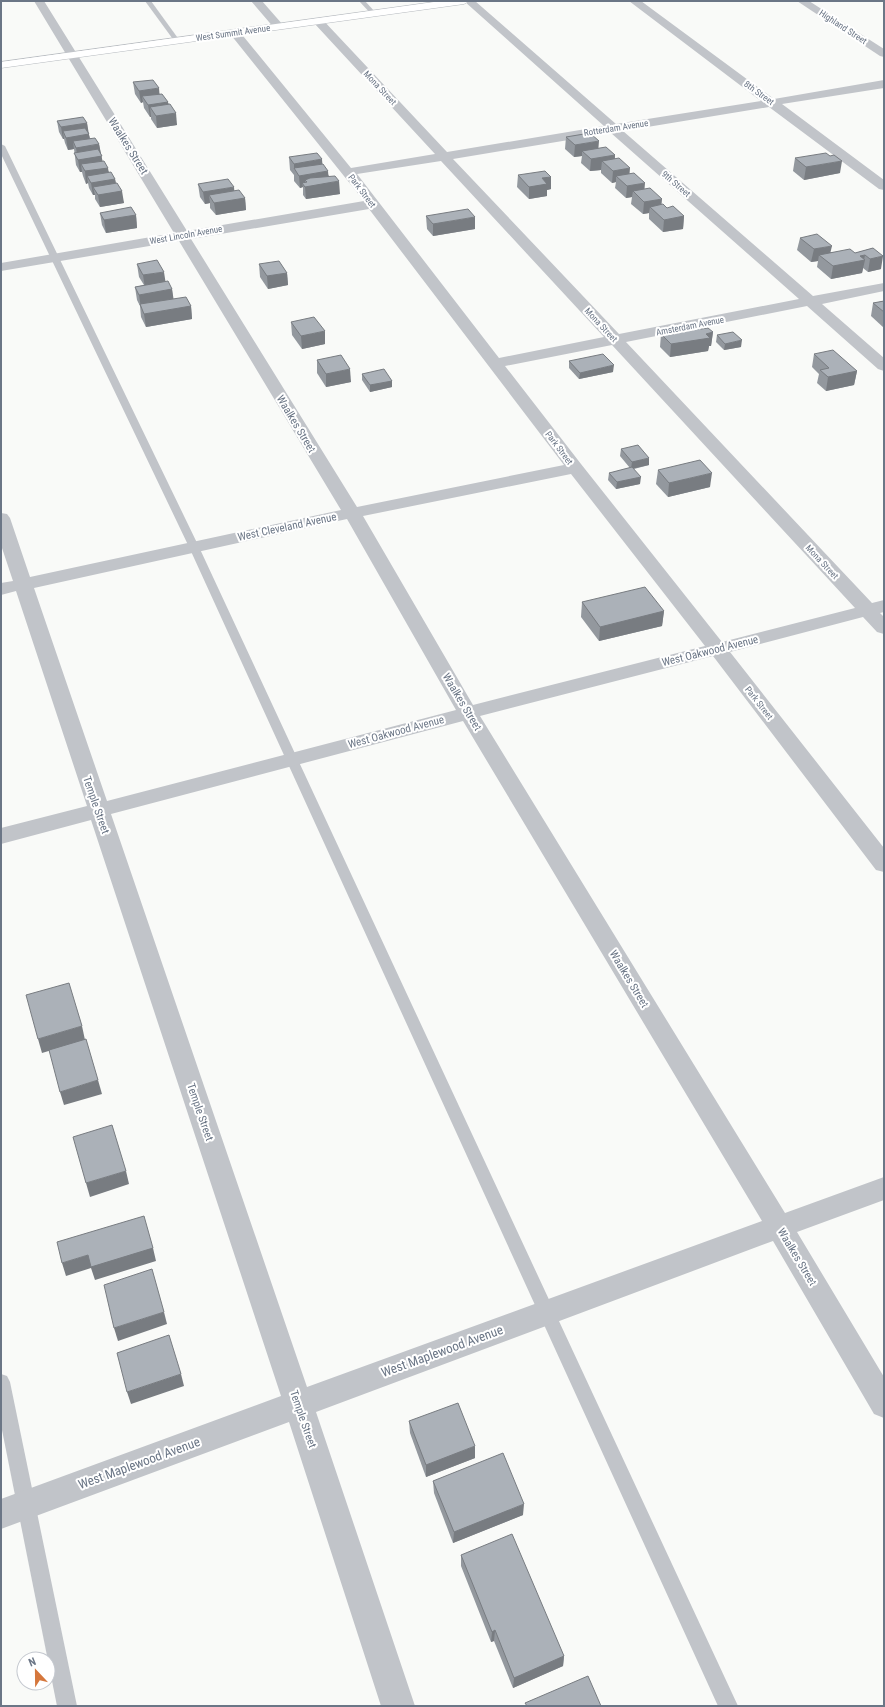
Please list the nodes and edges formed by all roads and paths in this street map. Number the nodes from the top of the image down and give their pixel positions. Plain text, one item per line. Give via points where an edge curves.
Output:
1 (39, 1) edge
2 (148, 1) edge
3 (256, 1) edge
4 (362, 1) edge
5 (464, 1) edge
6 (469, 1) edge
7 (634, 1) edge
8 (802, 1) edge
9 (374, 14) junction
10 (318, 21) junction
11 (279, 27) junction
12 (234, 33) junction
13 (177, 40) junction
14 (884, 54) edge
15 (72, 55) junction
16 (1, 65) edge
17 (884, 84) edge
18 (772, 102) junction
19 (612, 128) junction
20 (1, 146) edge
21 (443, 156) junction
22 (348, 172) junction
23 (884, 186) edge
24 (372, 204) junction
25 (184, 236) junction
26 (55, 258) junction
27 (1, 267) edge
28 (884, 287) edge
29 (811, 302) junction
30 (616, 340) junction
31 (496, 363) junction
32 (884, 366) edge
33 (575, 468) junction
34 (352, 513) junction
35 (1, 518) edge
36 (194, 547) junction
37 (12, 587) edge
38 (876, 608) edge
39 (884, 628) edge
40 (718, 649) junction
41 (468, 713) junction
42 (291, 760) junction
43 (98, 811) junction
44 (1, 836) edge
45 (884, 864) edge
46 (884, 1188) edge
47 (779, 1226) junction
48 (546, 1312) junction
49 (1, 1382) edge
50 (298, 1404) junction
51 (884, 1404) edge
52 (14, 1510) edge
53 (67, 1706) edge
54 (398, 1706) edge
55 (728, 1706) edge

1 - 15 street, Waalkes Street
2 - 13 lane
3 - 11 street
4 - 9 lane
5 - 9 street, West Summit Avenue
6 - 19 street, 9th Street
7 - 18 street, 8th Street
8 - 14 street, Highland Street
9 - 10 street, West Summit Avenue
10 - 11 street, West Summit Avenue
10 - 21 street, Mona Street
11 - 12 street, West Summit Avenue
12 - 13 street, West Summit Avenue
12 - 22 street, Park Street
13 - 15 street, West Summit Avenue
15 - 16 street, West Summit Avenue
15 - 25 street, Waalkes Street
17 - 18 street, Rotterdam Avenue
18 - 19 street, Rotterdam Avenue
18 - 23 street, 8th Street
19 - 21 street, Rotterdam Avenue
19 - 29 street, 9th Street
20 - 26 lane
21 - 22 street, Rotterdam Avenue
21 - 30 street, Mona Street
22 - 24 street, Park Street
24 - 25 street, West Lincoln Avenue
24 - 31 street, Park Street
25 - 26 street, West Lincoln Avenue
25 - 34 street, Waalkes Street via 290,415
26 - 27 street, West Lincoln Avenue
26 - 36 lane
28 - 29 street, Amsterdam Avenue
29 - 30 street, Amsterdam Avenue
29 - 32 street, 9th Street
30 - 31 street, Amsterdam Avenue
30 - 38 street, Mona Street
31 - 33 street, Park Street
33 - 34 street, West Cleveland Avenue
33 - 40 street, Park Street
34 - 36 street, West Cleveland Avenue
34 - 41 street, Waalkes Street
35 - 37 street, Temple Street
36 - 37 street, West Cleveland Avenue
36 - 42 lane
37 - 43 street, Temple Street
38 - 39 street, Mona Street
38 - 40 street, West Oakwood Avenue
40 - 41 street, West Oakwood Avenue
40 - 45 street, Park Street
41 - 42 street, West Oakwood Avenue
41 - 47 street, Waalkes Street
42 - 43 street, West Oakwood Avenue
42 - 48 lane
43 - 44 street, West Oakwood Avenue
43 - 50 street, Temple Street
46 - 47 street, West Maplewood Avenue
47 - 48 street, West Maplewood Avenue
47 - 51 street, Waalkes Street
48 - 50 street, West Maplewood Avenue
48 - 55 lane
49 - 52 lane
50 - 52 street, West Maplewood Avenue
50 - 54 street, Temple Street
52 - 53 lane

